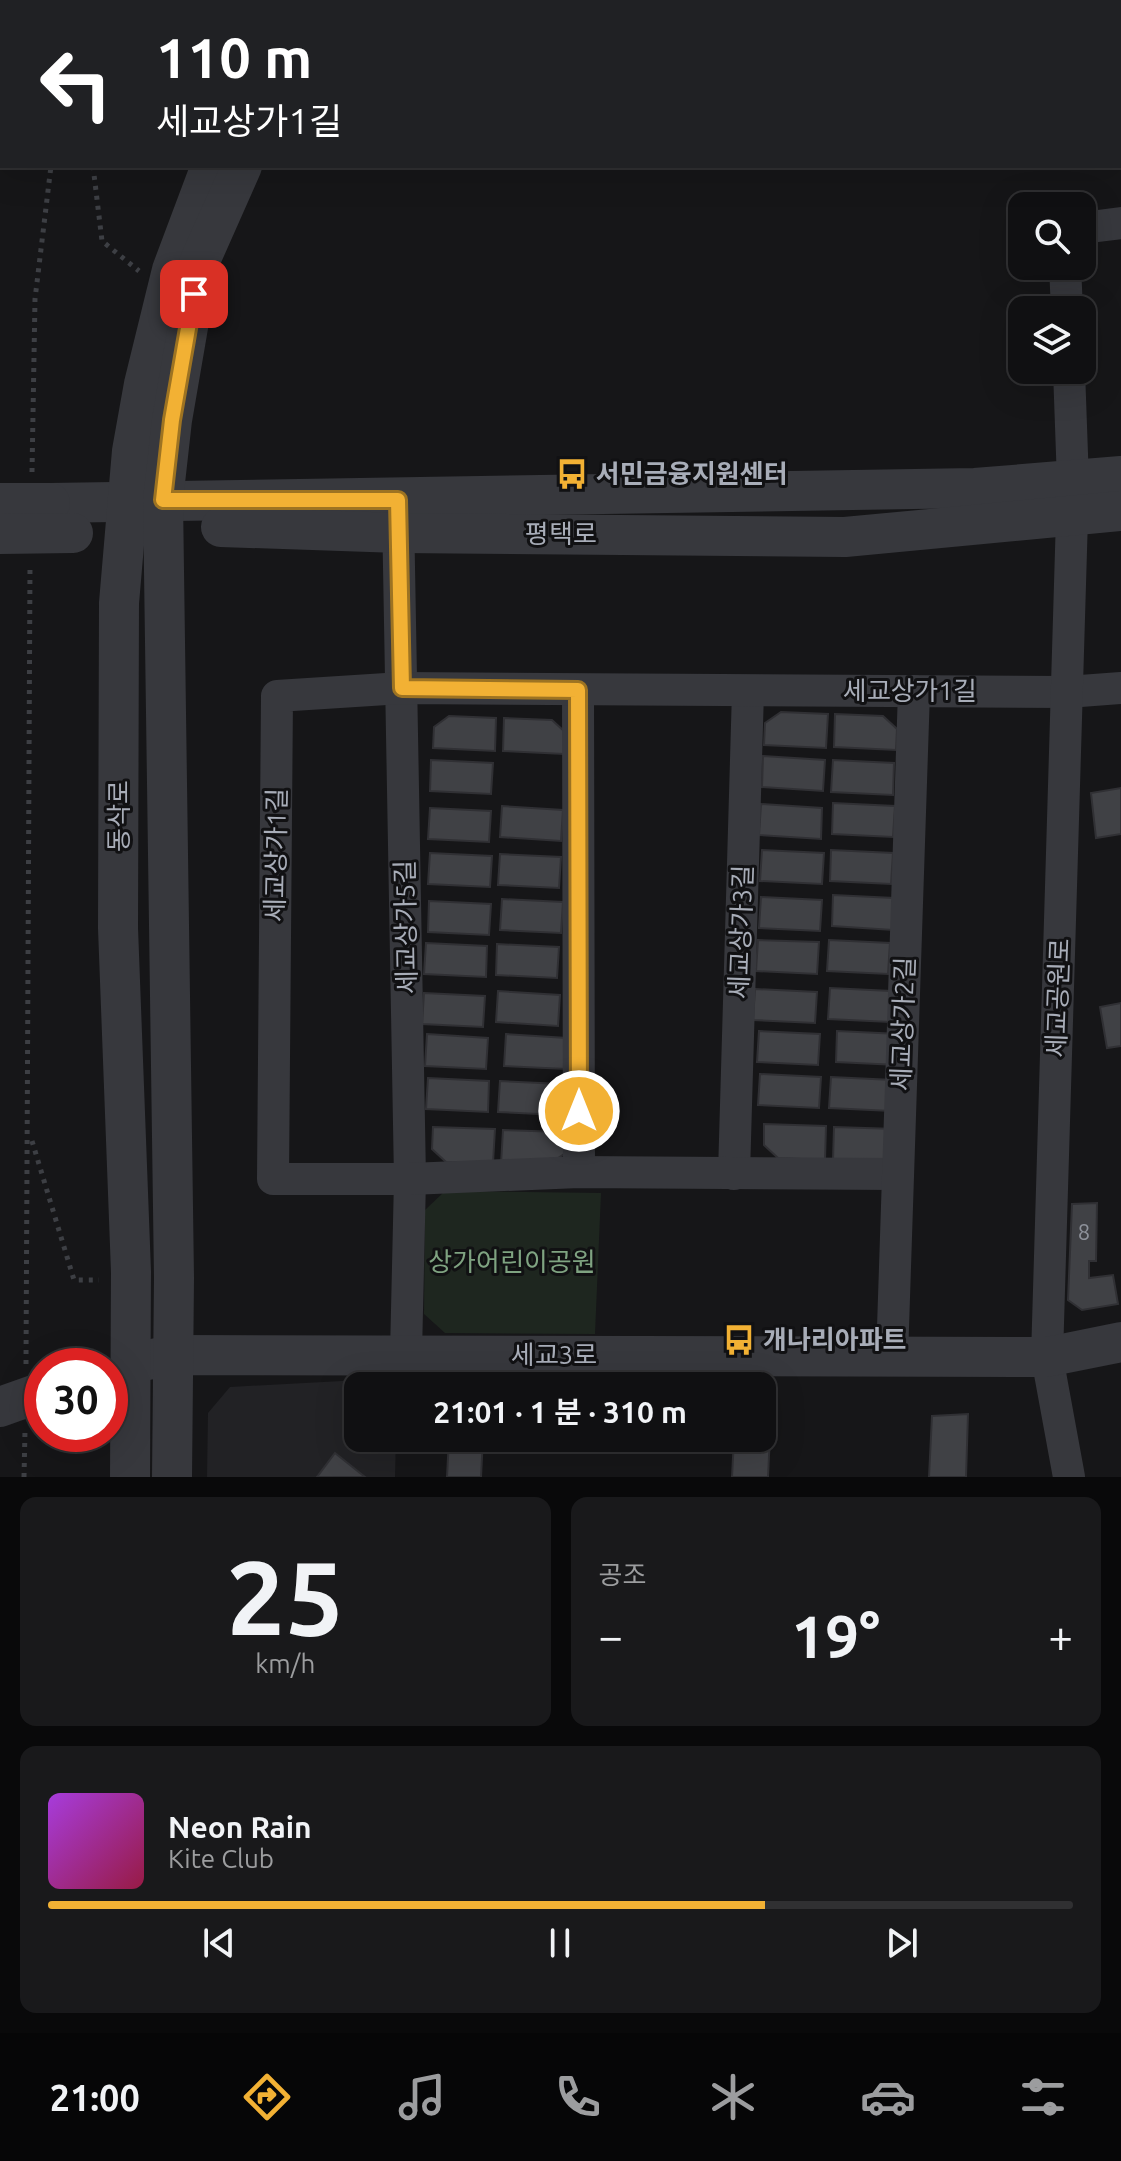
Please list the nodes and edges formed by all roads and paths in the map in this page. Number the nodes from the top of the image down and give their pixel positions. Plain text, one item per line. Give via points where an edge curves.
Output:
1 (51, 168) edge
2 (93, 168) edge
3 (210, 168) edge
4 (241, 168) edge
5 (1121, 223) edge
6 (1096, 226) edge
7 (170, 284) junction
8 (1069, 384) edge
9 (1121, 476) edge
10 (1072, 499) junction
11 (39, 506) edge
12 (1121, 511) edge
13 (146, 514) junction
14 (398, 516) junction
15 (0, 534) edge
16 (30, 565) dead end
17 (402, 688) junction
18 (1121, 688) edge
19 (578, 690) junction
20 (748, 691) junction
21 (914, 691) junction
22 (1067, 692) junction
23 (30, 1136) junction
24 (579, 1172) junction
25 (734, 1174) junction
26 (898, 1174) junction
27 (410, 1179) junction
28 (131, 1279) junction
29 (1121, 1342) edge
30 (122, 1348) edge
31 (406, 1354) junction
32 (174, 1355) junction
33 (1047, 1357) junction
34 (892, 1358) junction
35 (128, 1364) edge
36 (23, 1395) edge
37 (128, 1452) edge
38 (24, 1477) edge
39 (130, 1477) edge
40 (172, 1477) edge
41 (1069, 1477) edge

1 - 11 path via 35,299
2 - 7 path via 102,241 150,280
3 - 7 street, 동삭로
4 - 13 street, 동삭로 via 199,263 172,420
5 - 6 street
7 - 13 street, 동삭로 via 132,451
8 - 10 street, 세교공원로
9 - 10 street, 평택로
10 - 12 street, 평택로
10 - 14 street, 평택로 via 975,488
10 - 22 street, 세교공원로
11 - 13 street, 평택로
11 - 15 street, 평택로, bridge
13 - 14 street, 평택로
13 - 28 street, 동삭로 via 119,603 118,928
13 - 32 street, 동삭로 via 164,757
14 - 17 street, 세교상가5길
16 - 23 path
17 - 19 street, 세교상가1길
17 - 27 street, 세교상가5길
17 - 27 street, 세교상가1길 via 277,696 273,1179
18 - 22 street, 세교상가1길
19 - 20 street, 세교상가1길
19 - 24 street
20 - 21 street, 세교상가1길
20 - 25 street, 세교상가3길
21 - 22 street, 세교상가1길
21 - 26 street, 세교상가2길
22 - 33 street, 세교공원로
23 - 28 path via 74,1280
23 - 36 path
24 - 25 street, 세교상가1길
24 - 27 street, 세교상가1길
25 - 26 street, 세교상가1길
26 - 34 street, 세교상가2길
27 - 31 street, 세교상가5길
28 - 30 street, 동삭로
29 - 33 street, 세교3로
31 - 32 street, 세교3로
31 - 34 street, 세교3로
32 - 35 street, 세교3로
32 - 40 street, 동삭로
33 - 34 street, 세교3로
33 - 41 street, 세교공원로
36 - 38 path
37 - 39 street, 동삭로

